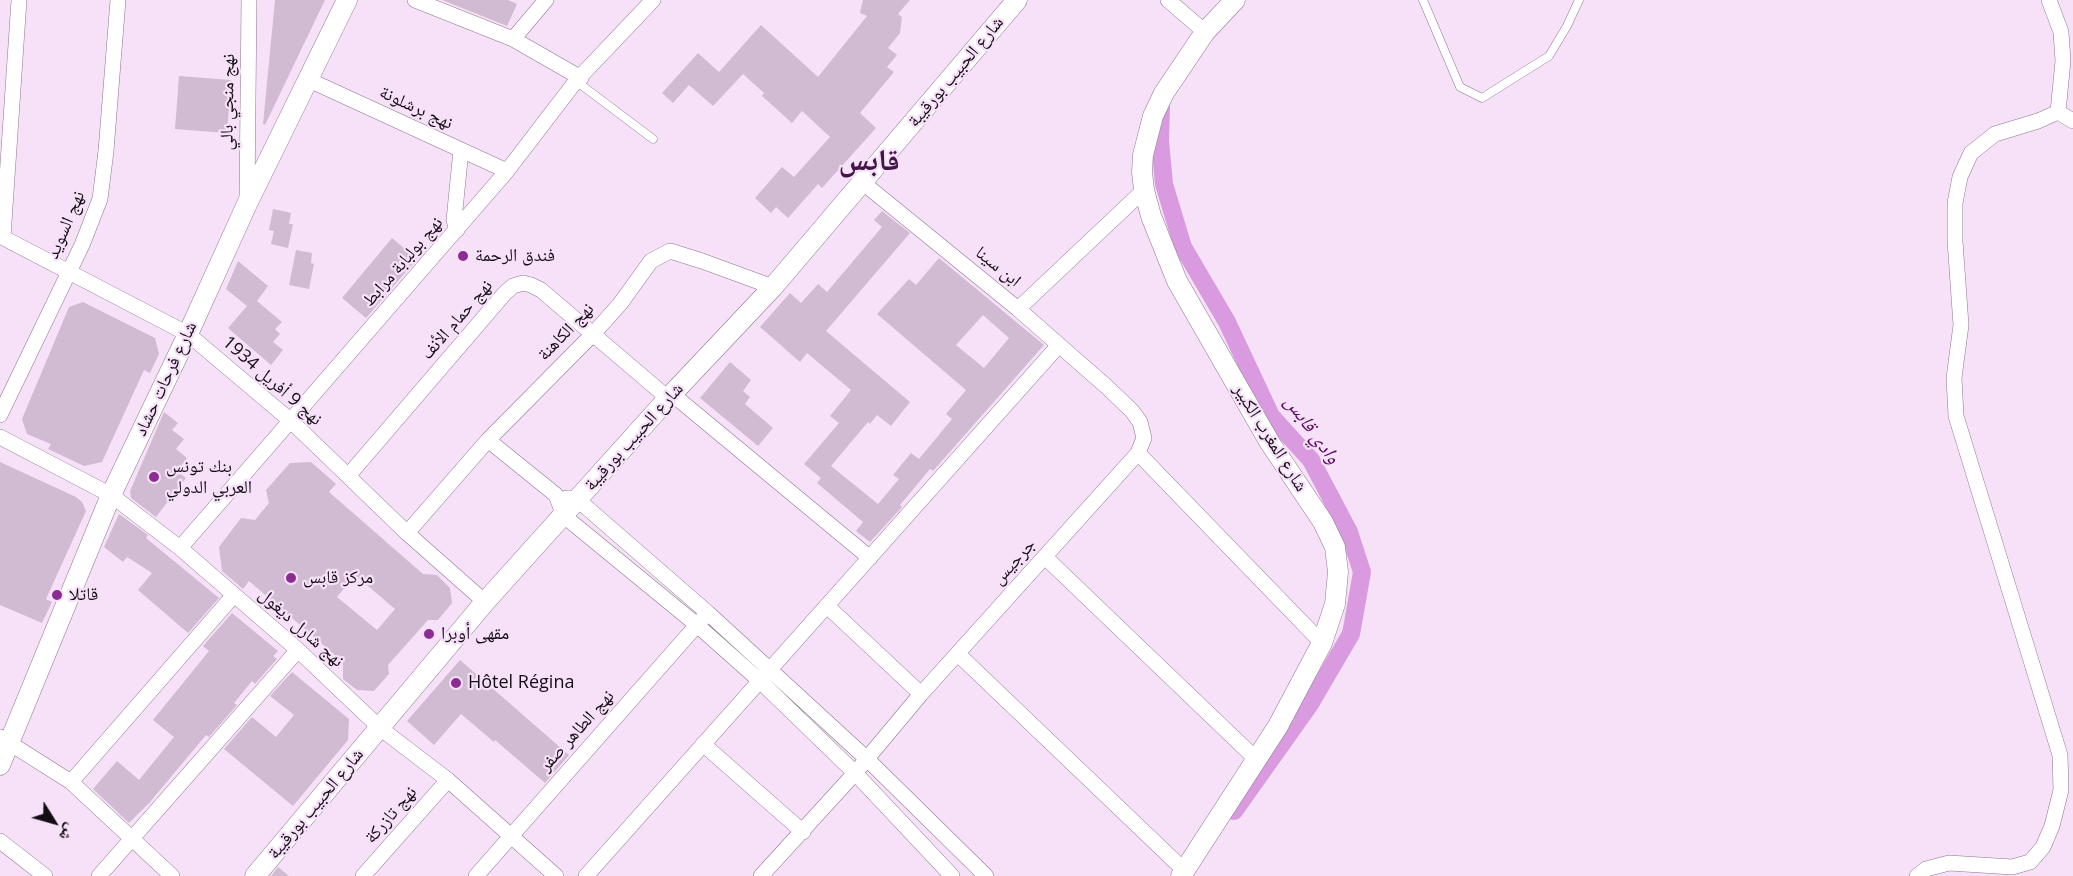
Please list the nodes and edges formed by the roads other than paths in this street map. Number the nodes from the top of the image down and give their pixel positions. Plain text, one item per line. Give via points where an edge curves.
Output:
1 (20, 0) edge
2 (118, 0) edge
3 (249, 0) edge
4 (347, 0) edge
5 (415, 0) edge
6 (546, 0) edge
7 (654, 0) edge
8 (1017, 0) edge
9 (1168, 0) edge
10 (1235, 0) edge
11 (1423, 0) edge
12 (1579, 0) edge
13 (2049, 0) edge
14 (1205, 32) junction
15 (513, 39) junction
16 (309, 80) junction
17 (579, 80) junction
18 (2058, 112) junction
19 (2073, 121) edge
20 (653, 139) dead end
21 (461, 150) junction
22 (507, 171) junction
23 (862, 182) junction
24 (1144, 190) junction
25 (247, 204) junction
26 (457, 230) junction
27 (2, 237) edge
28 (68, 271) junction
29 (773, 287) junction
30 (1018, 309) junction
31 (188, 334) junction
32 (593, 334) junction
33 (1059, 345) junction
34 (670, 397) junction
35 (0, 415) edge
36 (291, 421) junction
37 (0, 437) edge
38 (488, 440) junction
39 (1137, 453) junction
40 (348, 476) junction
41 (111, 495) junction
42 (556, 495) junction
43 (578, 500) junction
44 (564, 516) junction
45 (407, 533) junction
46 (180, 548) junction
47 (1045, 557) junction
48 (870, 558) junction
49 (234, 595) junction
50 (485, 602) junction
51 (827, 606) junction
52 (708, 613) junction
53 (697, 625) junction
54 (1322, 643) junction
55 (298, 650) junction
56 (958, 654) junction
57 (765, 675) junction
58 (921, 694) junction
59 (380, 728) junction
60 (4, 740) edge
61 (703, 744) junction
62 (867, 759) junction
63 (1257, 760) junction
64 (0, 765) edge
65 (855, 773) junction
66 (448, 780) junction
67 (71, 782) junction
68 (802, 832) junction
69 (510, 836) junction
70 (133, 838) junction
71 (0, 841) edge
72 (1183, 873) edge
73 (767, 874) edge
74 (45, 876) edge
75 (99, 876) edge
76 (172, 876) edge
77 (255, 876) edge
78 (363, 876) edge
79 (476, 876) edge
80 (555, 876) edge
81 (586, 876) edge
82 (952, 876) edge
83 (986, 876) edge
84 (1917, 876) edge

1 - 27 street
2 - 28 street, نهج السويد via 100,199
3 - 25 street, نهج منجي بالي
4 - 16 street, شارع فرحات حشاد
5 - 15 street
6 - 15 street
7 - 17 street, نهج بولبابة مرابط
8 - 23 street, شارع الحبيب بورقيبة
9 - 14 street
10 - 14 street, شارع المغرب الكبير
11 - 12 lane via 1460,87 1482,98 1549,56
13 - 18 street via 2061,32 2063,61
14 - 24 street, شارع المغرب الكبير via 1153,116 1143,155
15 - 17 street
16 - 21 street, نهج برشلونة
16 - 25 street, شارع فرحات حشاد
17 - 20 lane
17 - 22 street, نهج بولبابة مرابط
18 - 19 street
18 - 84 street via 1995,134 1971,153 1960,177 1955,241 1962,325 1954,378 1956,417 2060,755 2061,790 2043,847 2030,862 2012,867 1949,863 1926,869
21 - 22 street, نهج برشلونة
21 - 26 street via 454,220
22 - 26 street, نهج بولبابة مرابط
23 - 29 street, شارع الحبيب بورقيبة
23 - 30 street, ابن سينا
24 - 30 street
24 - 54 street, شارع المغرب الكبير via 1177,281 1251,412 1323,522 1335,547 1335,604
25 - 31 street, شارع فرحات حشاد
26 - 36 street, نهج بولبابة مرابط
27 - 28 street, نهج 9 أفريل 1934
28 - 31 street, نهج 9 أفريل 1934
28 - 35 street, نهج السويد
29 - 32 street, نهج الكاهنة via 670,251 651,261
29 - 34 street, شارع الحبيب بورقيبة
30 - 33 street, ابن سينا
31 - 36 street, نهج 9 أفريل 1934
31 - 41 street, شارع فرحات حشاد
32 - 34 street, نهج حمام الأنف
32 - 38 street, نهج الكاهنة
32 - 40 street, نهج حمام الأنف via 542,290 523,283 513,286
33 - 39 street, ابن سينا via 1140,422 1144,438
33 - 48 street
34 - 43 street, شارع الحبيب بورقيبة
34 - 48 street, نهج حمام الأنف
36 - 40 street, نهج 9 أفريل 1934
36 - 46 street, نهج بولبابة مرابط
37 - 41 street, نهج شارل ديغول
38 - 42 street
38 - 45 street, نهج الكاهنة
39 - 47 street, جرجيس
39 - 54 street
40 - 45 street, نهج 9 أفريل 1934
41 - 46 street, نهج شارل ديغول
41 - 60 street, شارع فرحات حشاد
42 - 43 street
42 - 44 street
43 - 44 street, شارع الحبيب بورقيبة
43 - 52 street
44 - 50 street, شارع الحبيب بورقيبة
44 - 53 street
45 - 50 street, نهج 9 أفريل 1934
46 - 49 street, نهج شارل ديغول
47 - 56 street, جرجيس
47 - 63 street
48 - 51 street
49 - 55 street, نهج شارل ديغول
49 - 67 street
50 - 59 street, شارع الحبيب بورقيبة
51 - 57 street
51 - 58 street
52 - 53 street, نهج الطاهر صفر
52 - 57 street
53 - 57 street
53 - 69 street, نهج الطاهر صفر
54 - 63 street, شارع المغرب الكبير
55 - 59 street, نهج شارل ديغول
55 - 70 street
56 - 58 street, جرجيس
56 - 72 street
57 - 61 street
57 - 62 street
57 - 65 street
58 - 62 street, جرجيس
59 - 66 street, نهج شارل ديغول
59 - 77 street, شارع الحبيب بورقيبة
60 - 64 street, شارع فرحات حشاد
60 - 67 street
61 - 68 street
61 - 81 street
62 - 65 street, جرجيس
62 - 83 street
63 - 72 street, شارع المغرب الكبير
65 - 68 street, جرجيس
65 - 82 street
66 - 69 street, نهج شارل ديغول
66 - 78 street, نهج تازركة
67 - 70 street
68 - 73 street, جرجيس
69 - 79 street, نهج الطاهر صفر
69 - 80 street, نهج شارل ديغول
70 - 75 street
70 - 76 street
71 - 74 street

